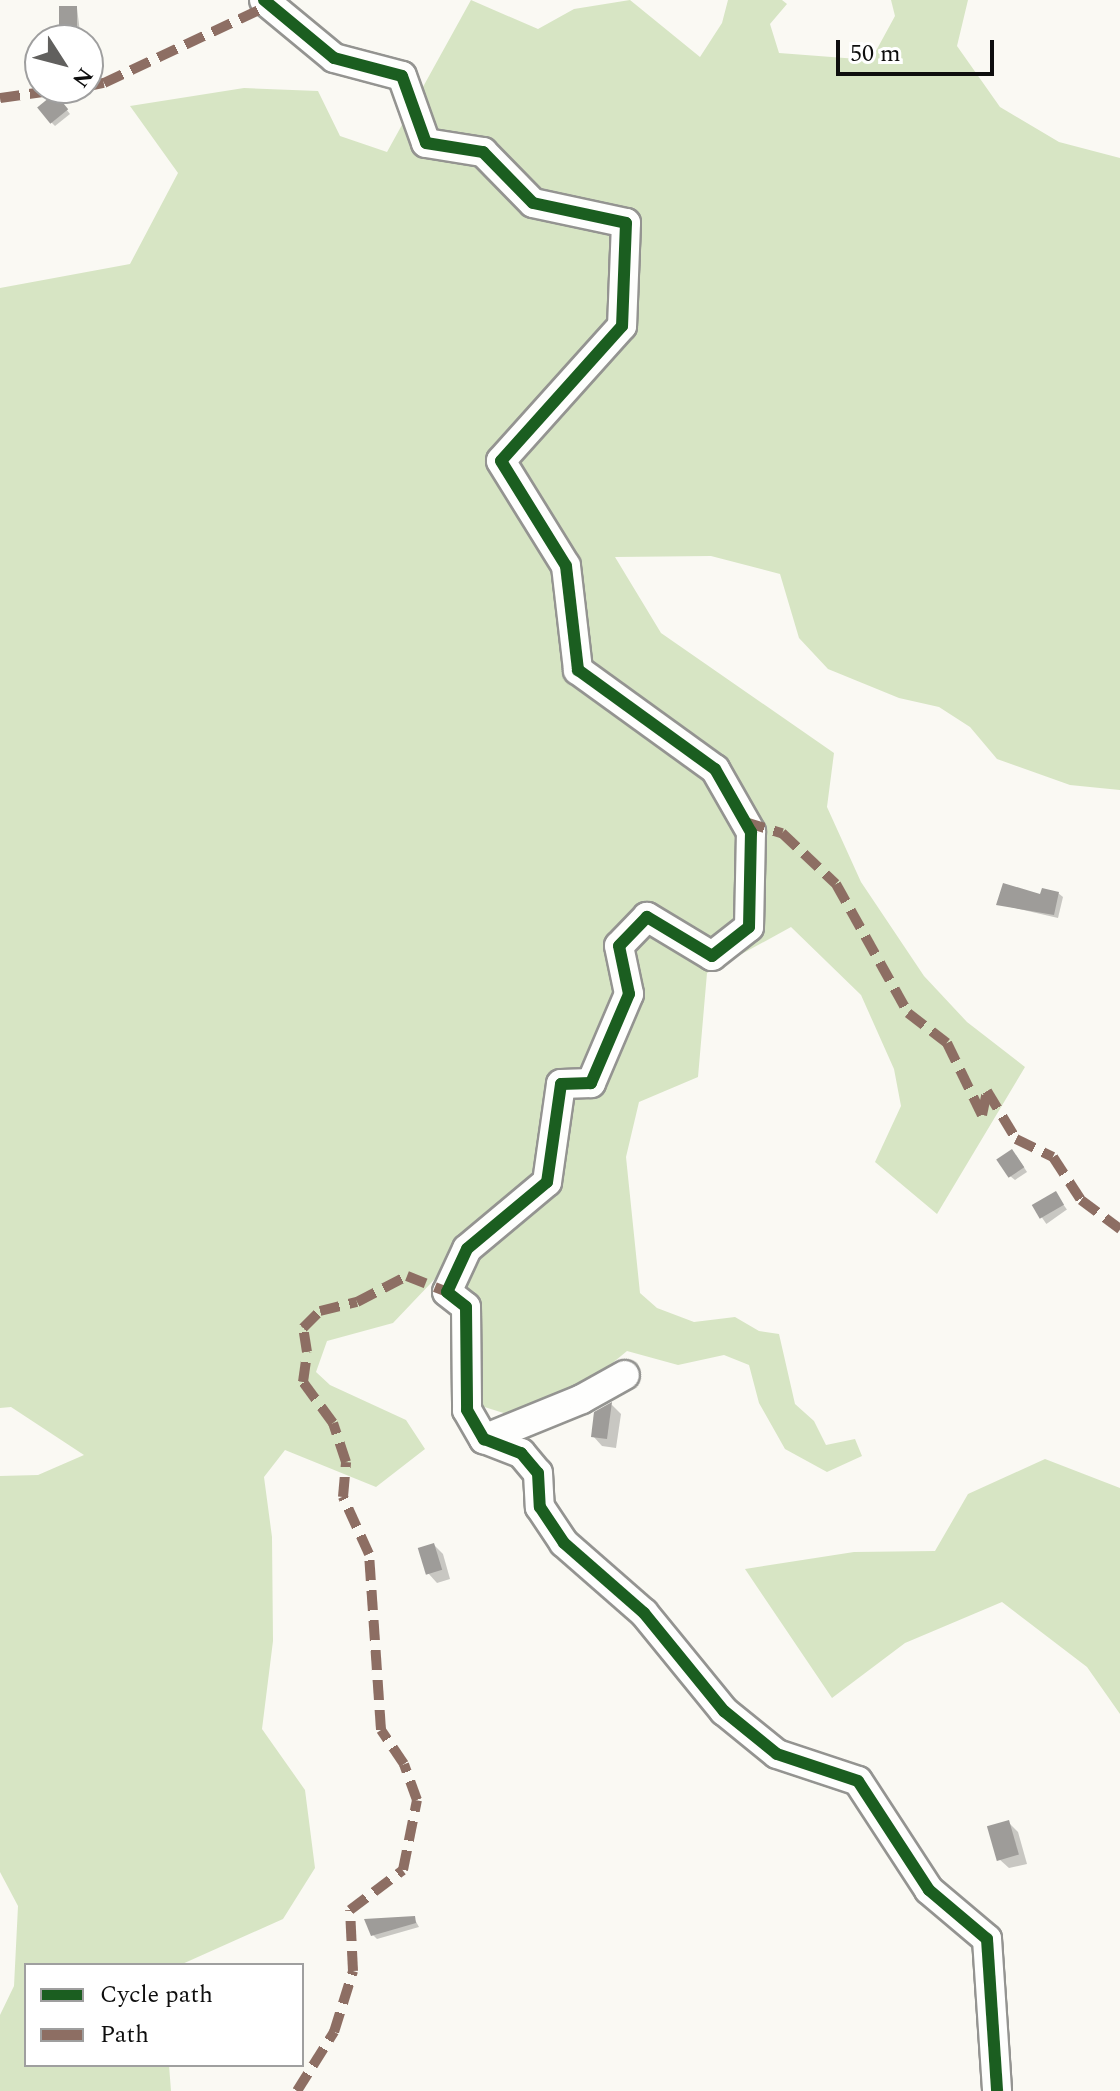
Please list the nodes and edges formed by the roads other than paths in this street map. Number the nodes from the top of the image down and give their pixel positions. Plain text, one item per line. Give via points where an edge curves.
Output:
1 (264, 0) edge
2 (625, 1375) dead end
3 (484, 1439) junction
4 (997, 2091) edge

1 - 3 street via 334,58 402,76 426,143 483,152 533,203 626,223 622,326 501,461 566,566 578,670 715,769 751,832 749,927 712,956 647,917 619,946 629,994 591,1083 561,1084 547,1182 467,1249 447,1292 466,1307 467,1410
2 - 3 street via 582,1399
3 - 4 street via 521,1453 538,1473 540,1507 564,1543 644,1613 724,1711 777,1754 858,1781 929,1890 987,1939

